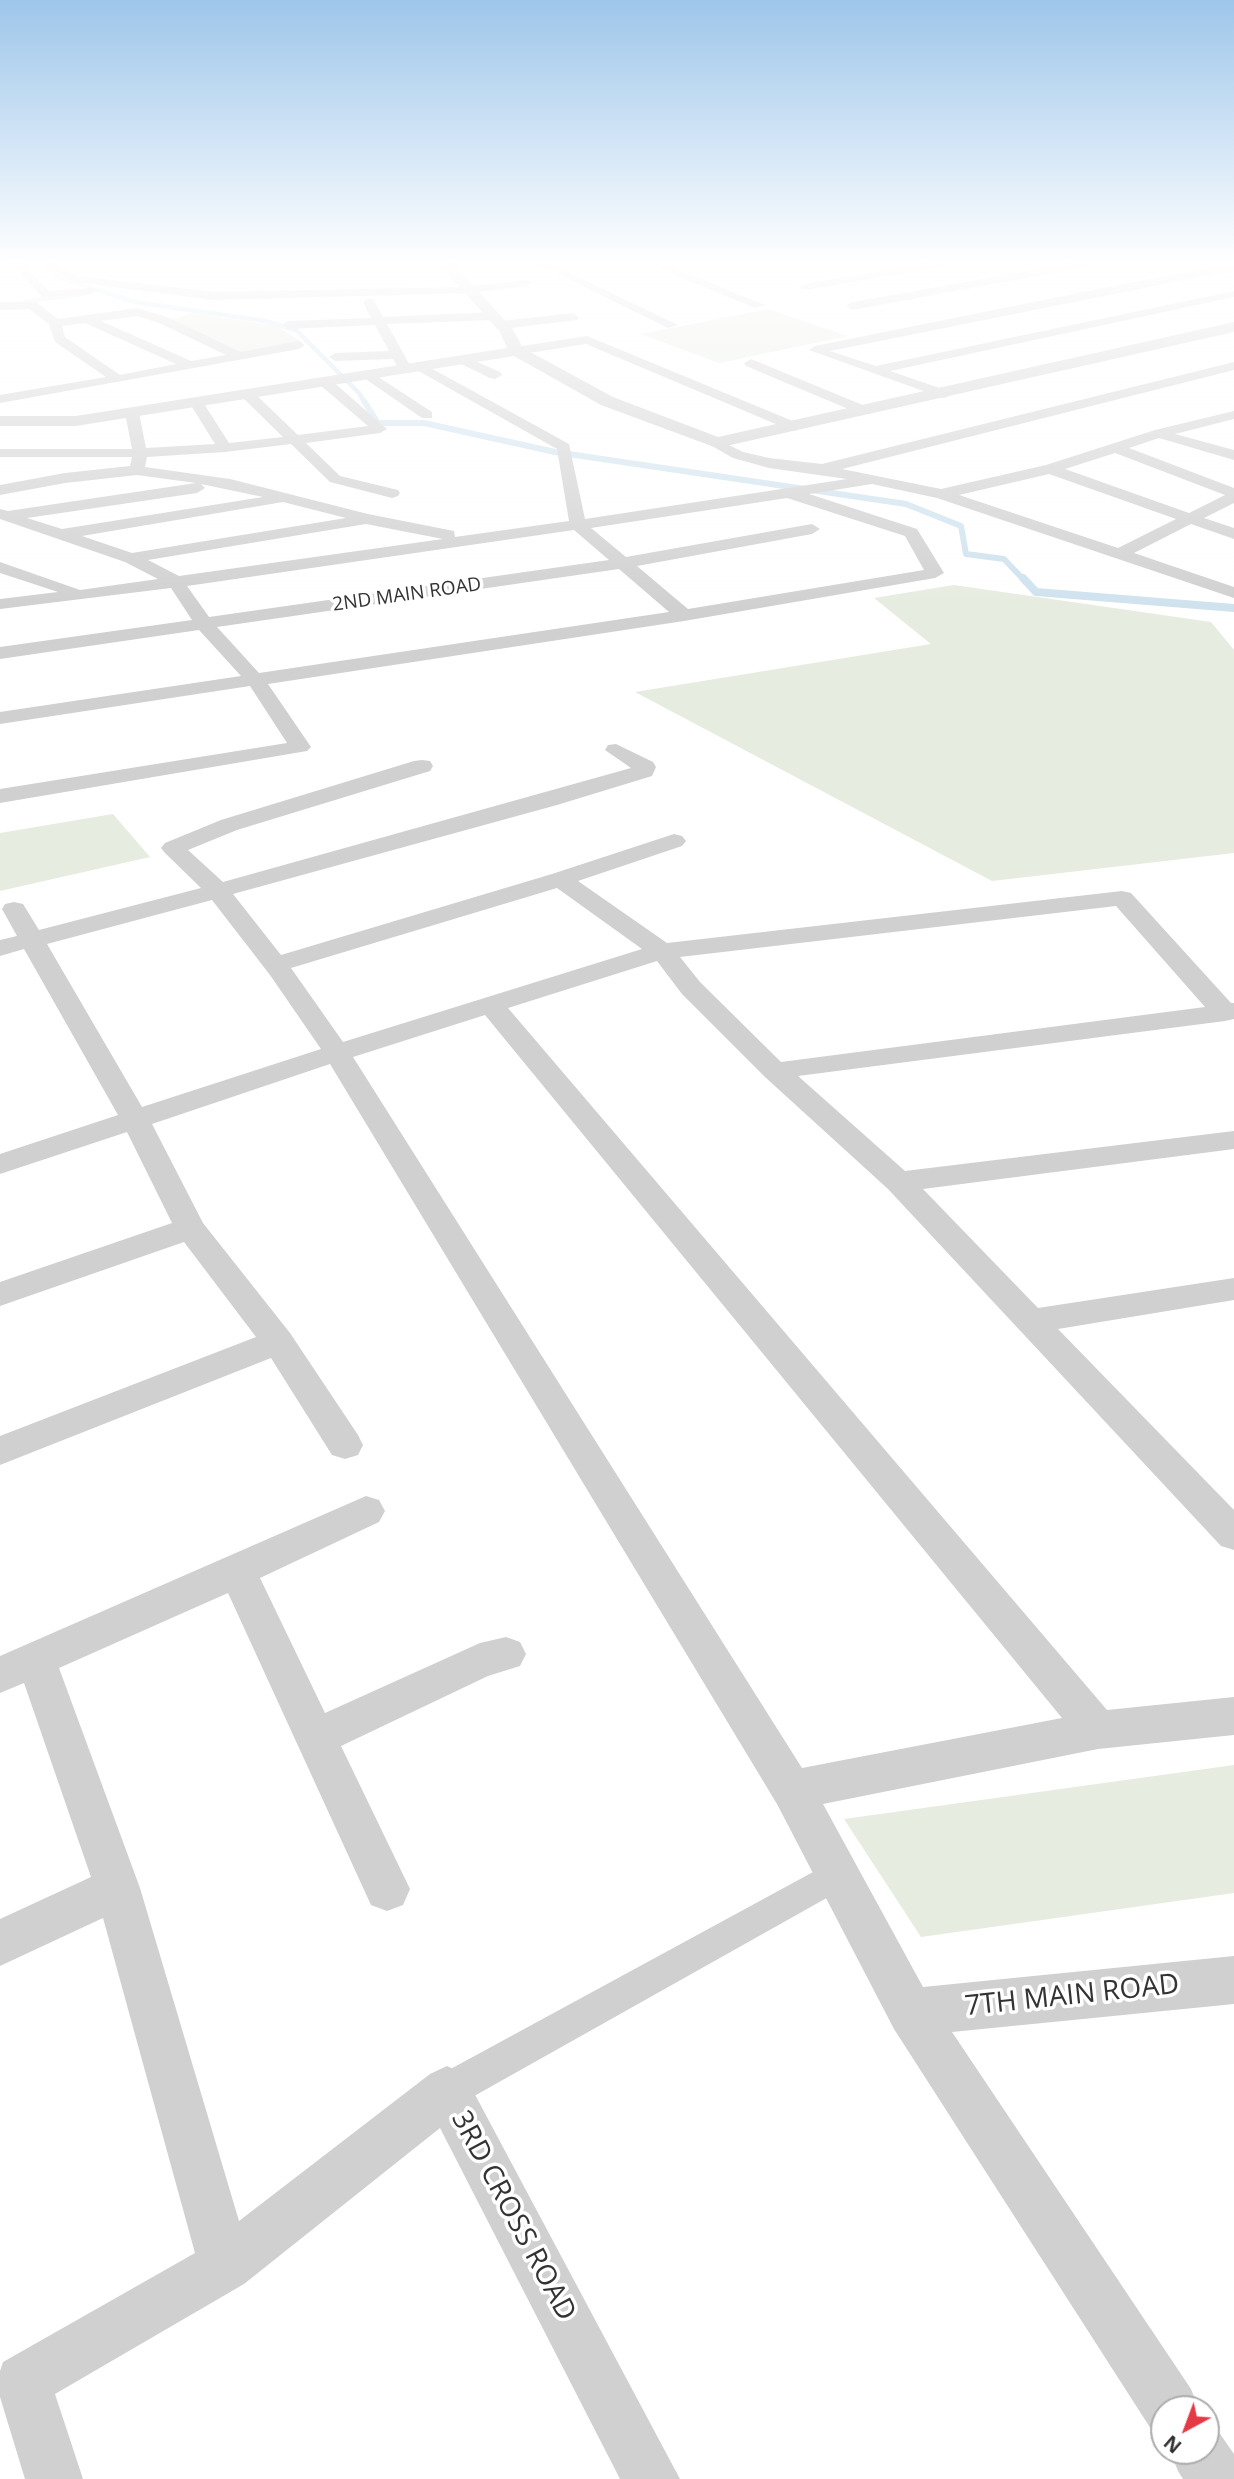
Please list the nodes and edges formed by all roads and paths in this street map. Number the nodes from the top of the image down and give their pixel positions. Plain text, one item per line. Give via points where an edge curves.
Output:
1 (118, 379) edge
2 (346, 379) edge
3 (367, 379) edge
4 (435, 379) edge
5 (566, 379) edge
6 (679, 379) edge
7 (788, 379) edge
8 (901, 379) edge
9 (999, 379) edge
10 (1184, 379) edge
11 (332, 381) junction
12 (247, 394) junction
13 (943, 394) junction
14 (2, 395) edge
15 (196, 402) junction
16 (865, 411) junction
17 (132, 412) junction
18 (427, 415) dead end
19 (1234, 415) edge
20 (1214, 420) junction
21 (0, 421) edge
22 (1234, 425) edge
23 (795, 427) junction
24 (1160, 433) junction
25 (72, 437) junction
26 (296, 440) junction
27 (718, 443) junction
28 (226, 448) junction
29 (1116, 448) junction
30 (0, 453) edge
31 (1234, 455) edge
32 (138, 461) junction
33 (1050, 469) junction
34 (822, 470) junction
35 (65, 478) junction
36 (870, 480) junction
37 (230, 484) junction
38 (0, 490) edge
39 (794, 492) junction
40 (392, 493) dead end
41 (941, 495) junction
42 (1234, 495) edge
43 (291, 498) junction
44 (2, 515) edge
45 (1187, 518) junction
46 (368, 519) junction
47 (578, 525) junction
48 (812, 529) dead end
49 (62, 533) junction
50 (1234, 534) edge
51 (473, 540) junction
52 (1119, 554) junction
53 (131, 558) junction
54 (623, 564) junction
55 (0, 567) edge
56 (176, 582) junction
57 (1234, 593) edge
58 (84, 595) junction
59 (0, 604) edge
60 (684, 615) junction
61 (205, 625) junction
62 (0, 653) edge
63 (256, 681) junction
64 (0, 719) edge
65 (616, 750) dead end
66 (422, 766) dead end
67 (0, 796) edge
68 (674, 841) dead end
69 (560, 879) junction
70 (218, 891) junction
71 (13, 909) dead end
72 (31, 940) junction
73 (0, 948) edge
74 (662, 951) junction
75 (274, 965) junction
76 (492, 1006) junction
77 (1229, 1012) edge
78 (337, 1053) junction
79 (775, 1071) junction
80 (136, 1121) junction
81 (1234, 1140) edge
82 (0, 1164) edge
83 (899, 1182) junction
84 (190, 1228) junction
85 (1234, 1289) edge
86 (0, 1294) edge
87 (1031, 1321) junction
88 (278, 1342) junction
89 (345, 1445) dead end
90 (0, 1451) edge
91 (366, 1511) dead end
92 (1234, 1535) edge
93 (237, 1571) junction
94 (506, 1654) dead end
95 (18, 1667) edge
96 (1234, 1716) edge
97 (1098, 1730) junction
98 (316, 1738) junction
99 (792, 1790) junction
100 (837, 1875) junction
101 (117, 1888) junction
102 (387, 1889) dead end
103 (0, 1943) edge
104 (1234, 1980) edge
105 (911, 2012) junction
106 (447, 2091) junction
107 (225, 2264) junction
108 (1162, 2395) edge
109 (54, 2479) edge
110 (651, 2479) edge

1 - 14 street
2 - 11 street
3 - 18 street
4 - 47 street via 565,451
5 - 27 street via 607,401
6 - 23 street
7 - 16 street
8 - 13 street
9 - 13 street
10 - 34 street
11 - 12 street
11 - 26 street via 380,429
12 - 15 street
12 - 26 street
13 - 16 street
15 - 17 street
15 - 28 street
16 - 23 street
17 - 25 street
17 - 32 street
19 - 20 street
20 - 22 street
20 - 24 street
21 - 25 street
23 - 27 street
24 - 29 street
24 - 31 street
25 - 30 street
25 - 32 street
25 - 35 street
26 - 28 street
26 - 40 street via 335,479
27 - 34 street via 738,455
28 - 32 street
29 - 33 street
29 - 42 street
32 - 35 street
32 - 37 street
33 - 41 street
33 - 45 street
34 - 36 street
35 - 38 street
36 - 39 street
36 - 41 street
37 - 43 street
37 - 44 street
39 - 47 street
39 - 60 street via 911,533 935,573
41 - 52 street
42 - 45 street
43 - 46 street
43 - 49 street
44 - 49 street
45 - 50 street
45 - 52 street
46 - 51 street
46 - 53 street
47 - 51 street
47 - 54 street
48 - 54 street, 2ND MAIN ROAD
49 - 53 street
51 - 56 street
52 - 57 street
53 - 56 street
54 - 60 street
54 - 61 street, 2ND MAIN ROAD
55 - 58 street
56 - 58 street
56 - 61 street
58 - 59 street
60 - 63 street
61 - 62 street, 2ND MAIN ROAD
61 - 63 street
63 - 64 street
63 - 67 street via 300,747
65 - 70 street via 645,766 644,771
66 - 70 street via 242,821 173,848
68 - 69 street
69 - 74 street
69 - 75 street
70 - 72 street
70 - 75 street
71 - 72 street
72 - 73 street
72 - 80 street
74 - 76 street
74 - 77 street via 1122,898
74 - 79 street via 691,988
75 - 78 street
76 - 78 street
76 - 97 street
77 - 79 street
78 - 80 street
78 - 99 street
79 - 83 street
80 - 82 street
80 - 84 street
81 - 83 street
83 - 87 street
84 - 86 street
84 - 88 street
85 - 87 street
87 - 92 street
88 - 89 street
88 - 90 street
91 - 93 street
93 - 95 street
93 - 98 street
94 - 98 street via 480,1661
95 - 101 street
96 - 97 street
97 - 99 street
98 - 102 street
99 - 100 street
100 - 105 street
100 - 106 street
101 - 103 street
101 - 107 street
104 - 105 street, 7TH MAIN ROAD
105 - 108 street
106 - 107 street, 3RD CROSS ROAD
106 - 110 street, 3RD CROSS ROAD
107 - 109 street, 3RD CROSS ROAD via 23,2382

